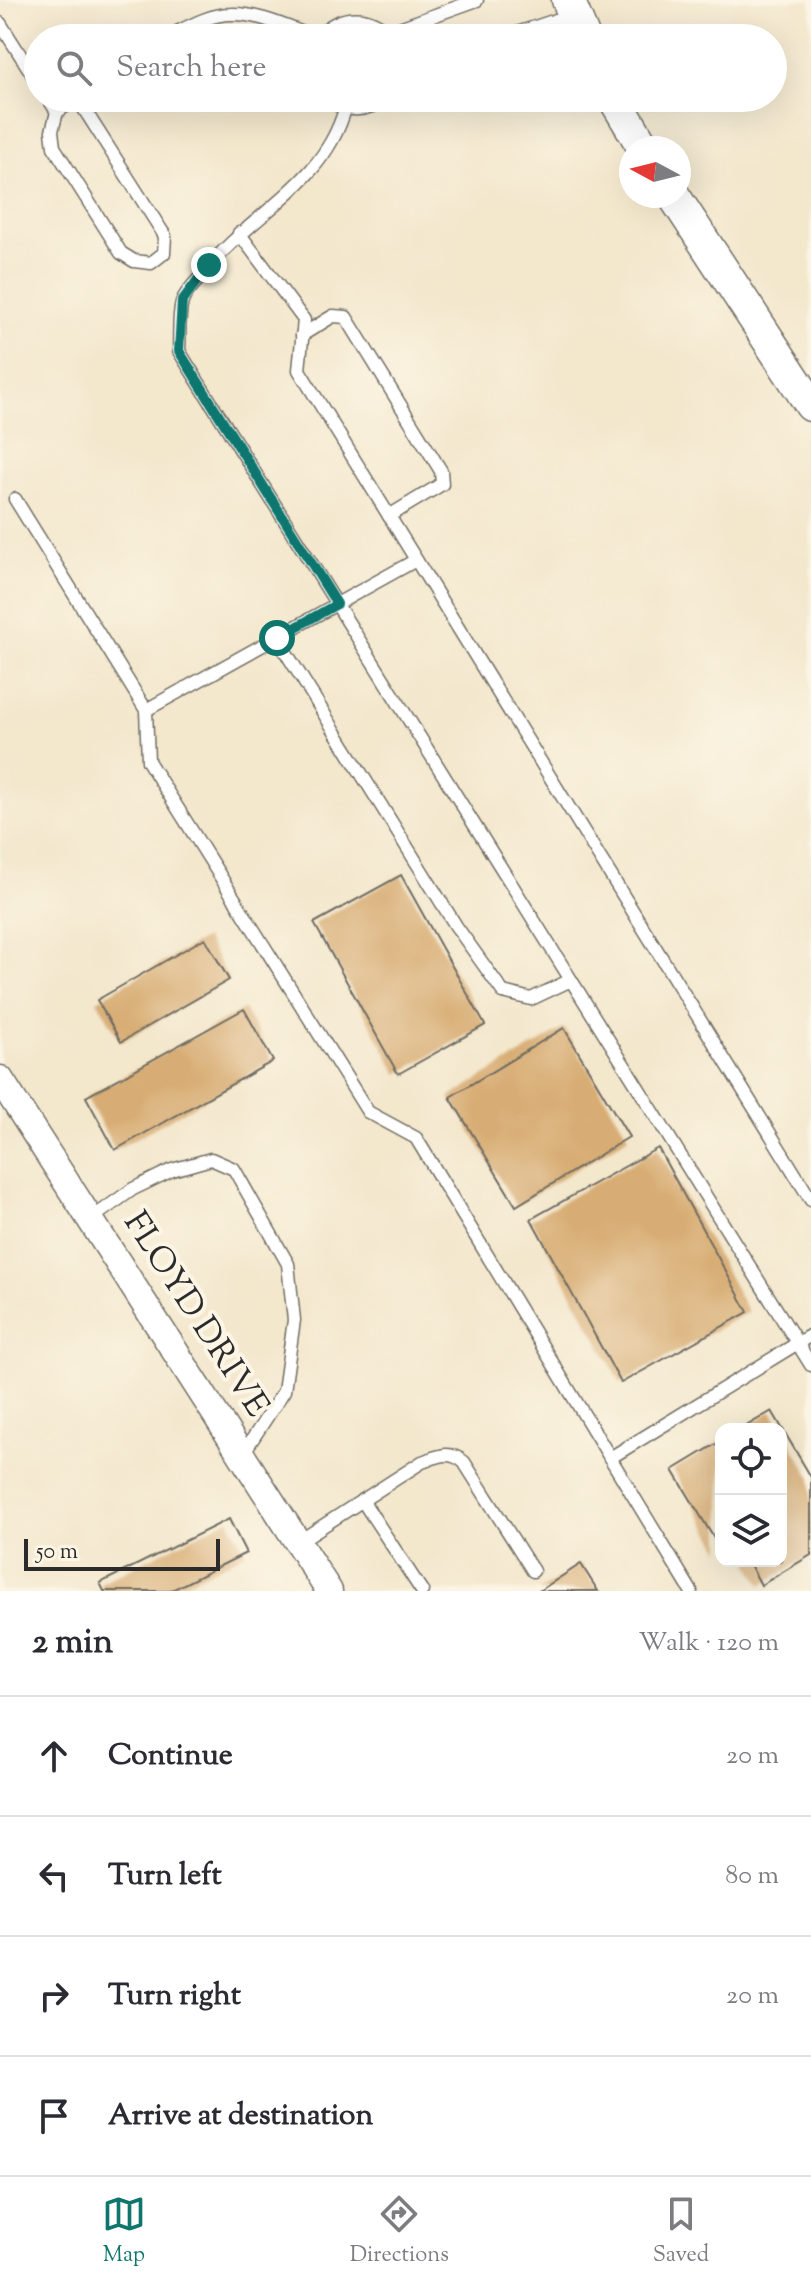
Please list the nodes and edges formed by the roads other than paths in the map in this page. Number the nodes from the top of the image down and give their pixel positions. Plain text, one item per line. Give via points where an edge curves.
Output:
1 (477, 0) edge
2 (575, 17) edge
3 (0, 23) edge
4 (195, 24) edge
5 (275, 24) edge
6 (333, 24) edge
7 (376, 24) edge
8 (418, 24) edge
9 (551, 24) edge
10 (12, 42) junction
11 (0, 51) edge
12 (24, 61) edge
13 (57, 112) edge
14 (86, 112) edge
15 (344, 112) edge
16 (622, 112) edge
17 (637, 136) edge
18 (682, 208) edge
19 (239, 233) junction
20 (302, 335) junction
21 (811, 405) edge
22 (15, 499) dead end
23 (389, 516) junction
24 (416, 560) junction
25 (337, 604) junction
26 (277, 638) junction
27 (146, 710) junction
28 (571, 980) junction
29 (0, 1079) edge
30 (811, 1200) edge
31 (91, 1219) junction
32 (811, 1335) edge
33 (798, 1344) junction
34 (811, 1365) edge
35 (242, 1455) junction
36 (610, 1458) junction
37 (362, 1500) junction
38 (298, 1542) junction
39 (533, 1571) dead end
40 (329, 1591) edge
41 (422, 1591) edge
42 (691, 1591) edge

1 - 8 lane
2 - 9 lane
3 - 10 lane
4 - 5 lane via 231,14
6 - 7 lane via 355,17
10 - 11 lane
10 - 12 lane
13 - 14 lane via 54,147 121,253 151,263 164,253 165,236
15 - 19 lane via 323,157
16 - 17 street
18 - 21 street
19 - 20 lane via 304,320
19 - 25 lane via 182,301 179,351
20 - 23 lane via 299,370
20 - 23 lane via 333,316 346,317 441,471 442,484
22 - 27 lane
23 - 24 lane
24 - 25 lane
24 - 30 lane
25 - 26 lane
25 - 28 lane
26 - 27 lane
26 - 28 lane via 456,926 503,992 531,999
27 - 36 lane via 148,761 368,1112 416,1138
28 - 33 lane
29 - 31 street, FLOYD DRIVE
31 - 35 street, FLOYD DRIVE
31 - 35 lane via 172,1170 211,1159 234,1169 288,1264 294,1320 284,1391
32 - 33 lane
33 - 34 lane
33 - 36 lane
35 - 38 street, FLOYD DRIVE
36 - 42 lane
37 - 38 lane
37 - 39 lane via 422,1462 454,1454
37 - 41 lane
38 - 40 street, FLOYD DRIVE

